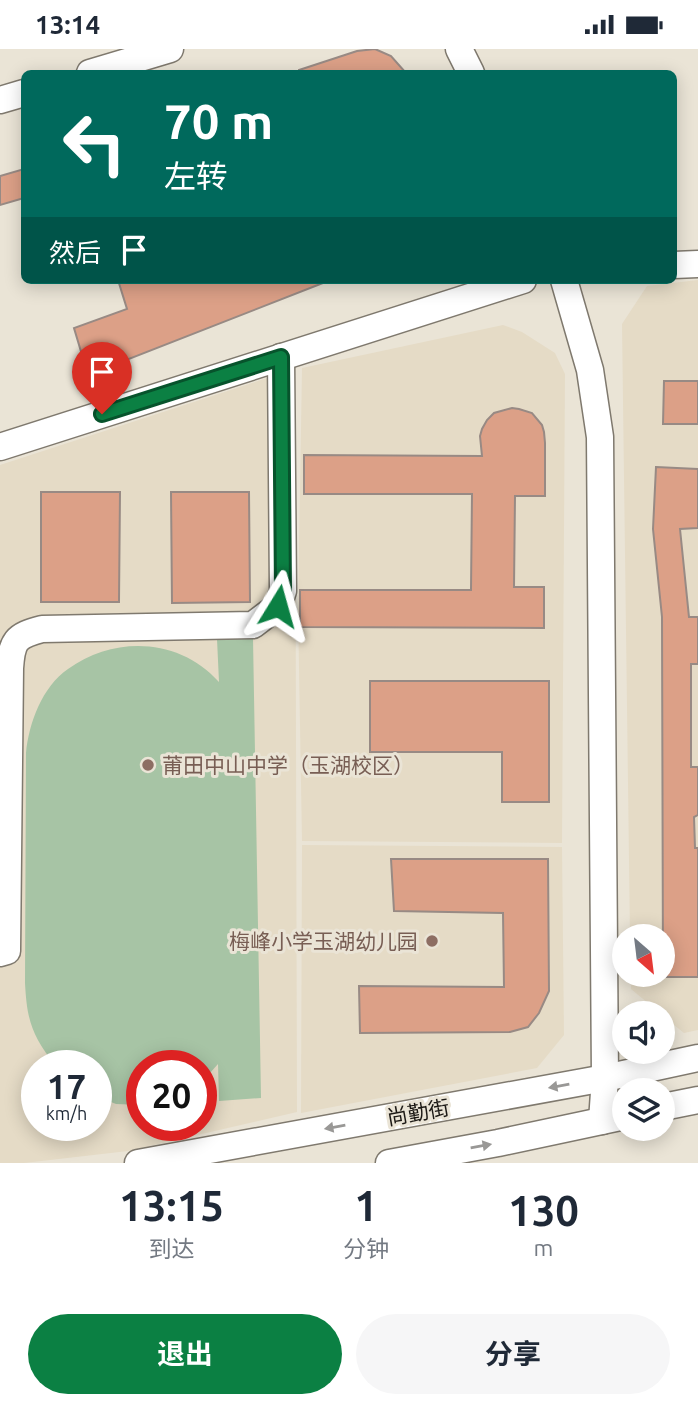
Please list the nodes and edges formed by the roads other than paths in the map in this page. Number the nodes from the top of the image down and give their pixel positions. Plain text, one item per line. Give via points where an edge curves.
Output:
1 (170, 49) edge
2 (459, 49) edge
3 (100, 70) edge
4 (470, 70) edge
5 (21, 94) edge
6 (0, 100) edge
7 (698, 264) edge
8 (677, 265) edge
9 (510, 284) edge
10 (566, 284) edge
11 (281, 357) junction
12 (0, 447) edge
13 (0, 953) edge
14 (698, 1058) edge
15 (605, 1078) junction
16 (698, 1100) edge
17 (675, 1105) edge
18 (612, 1113) edge
19 (612, 1118) edge
20 (138, 1163) edge
21 (389, 1163) edge

1 - 3 street
2 - 4 street
5 - 6 street
7 - 8 street
9 - 11 street
10 - 15 street via 590,370 600,437
11 - 12 street
11 - 13 street via 283,591 278,606 253,625 42,629 26,633 11,650 7,951
14 - 15 street, 尚勤街
15 - 18 street
15 -> 20 street, 尚勤街
16 - 17 street
21 -> 19 street

